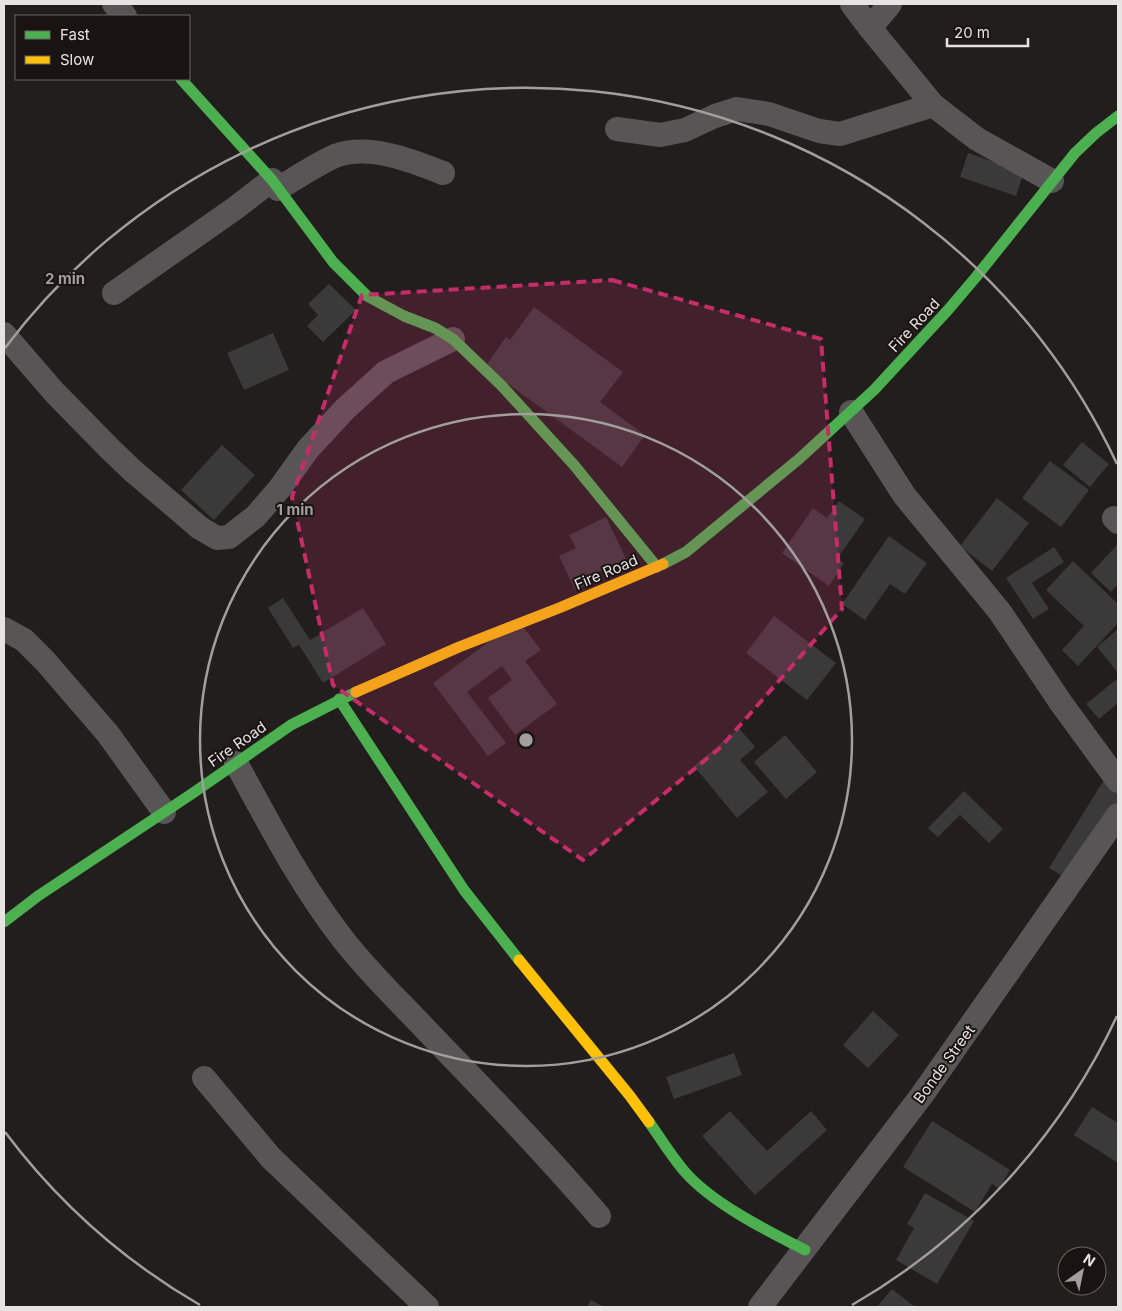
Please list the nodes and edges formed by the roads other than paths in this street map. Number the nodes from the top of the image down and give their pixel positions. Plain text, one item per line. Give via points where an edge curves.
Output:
1 (114, 4) edge
2 (852, 4) edge
3 (890, 4) edge
4 (124, 15) edge
5 (870, 28) junction
6 (182, 80) edge
7 (933, 105) junction
8 (1118, 116) edge
9 (618, 129) dead end
10 (443, 173) dead end
11 (1052, 181) junction
12 (275, 185) junction
13 (114, 293) dead end
14 (4, 334) edge
15 (453, 339) junction
16 (851, 412) junction
17 (657, 567) junction
18 (4, 629) edge
19 (339, 699) junction
20 (236, 763) junction
21 (1118, 781) edge
22 (164, 812) junction
23 (1118, 815) edge
24 (4, 922) edge
25 (204, 1078) dead end
26 (599, 1216) dead end
27 (805, 1250) junction
28 (427, 1307) edge
29 (760, 1307) edge

1 - 4 street
2 - 5 street
3 - 5 street
5 - 7 street
6 - 12 street
7 - 9 street via 840,134 819,131 769,114 737,109 685,130 660,135
7 - 11 street via 978,139
8 - 11 street, Fire Road via 1074,153
10 - 12 street via 414,161 360,152 336,156
11 - 16 street, Fire Road via 948,310
12 - 13 street via 234,208
12 - 15 street via 333,262 367,296
14 - 15 street via 55,394 127,466 200,528 217,538 229,537 256,516 308,449 386,372
15 - 17 street via 502,386 574,465
16 - 17 street, Fire Road via 686,552
16 - 21 street via 904,495 1000,612
17 - 19 street, Fire Road
18 - 22 street via 24,640 46,661 108,734
19 - 20 street, Fire Road via 291,725
19 - 27 street via 464,890 630,1096 686,1173 732,1209
20 - 22 street, Fire Road
20 - 26 street via 294,869 343,939 512,1118
22 - 24 street, Fire Road
23 - 27 street, Bonde Street via 939,1072
25 - 28 street via 271,1158
27 - 29 street, Bonde Street

